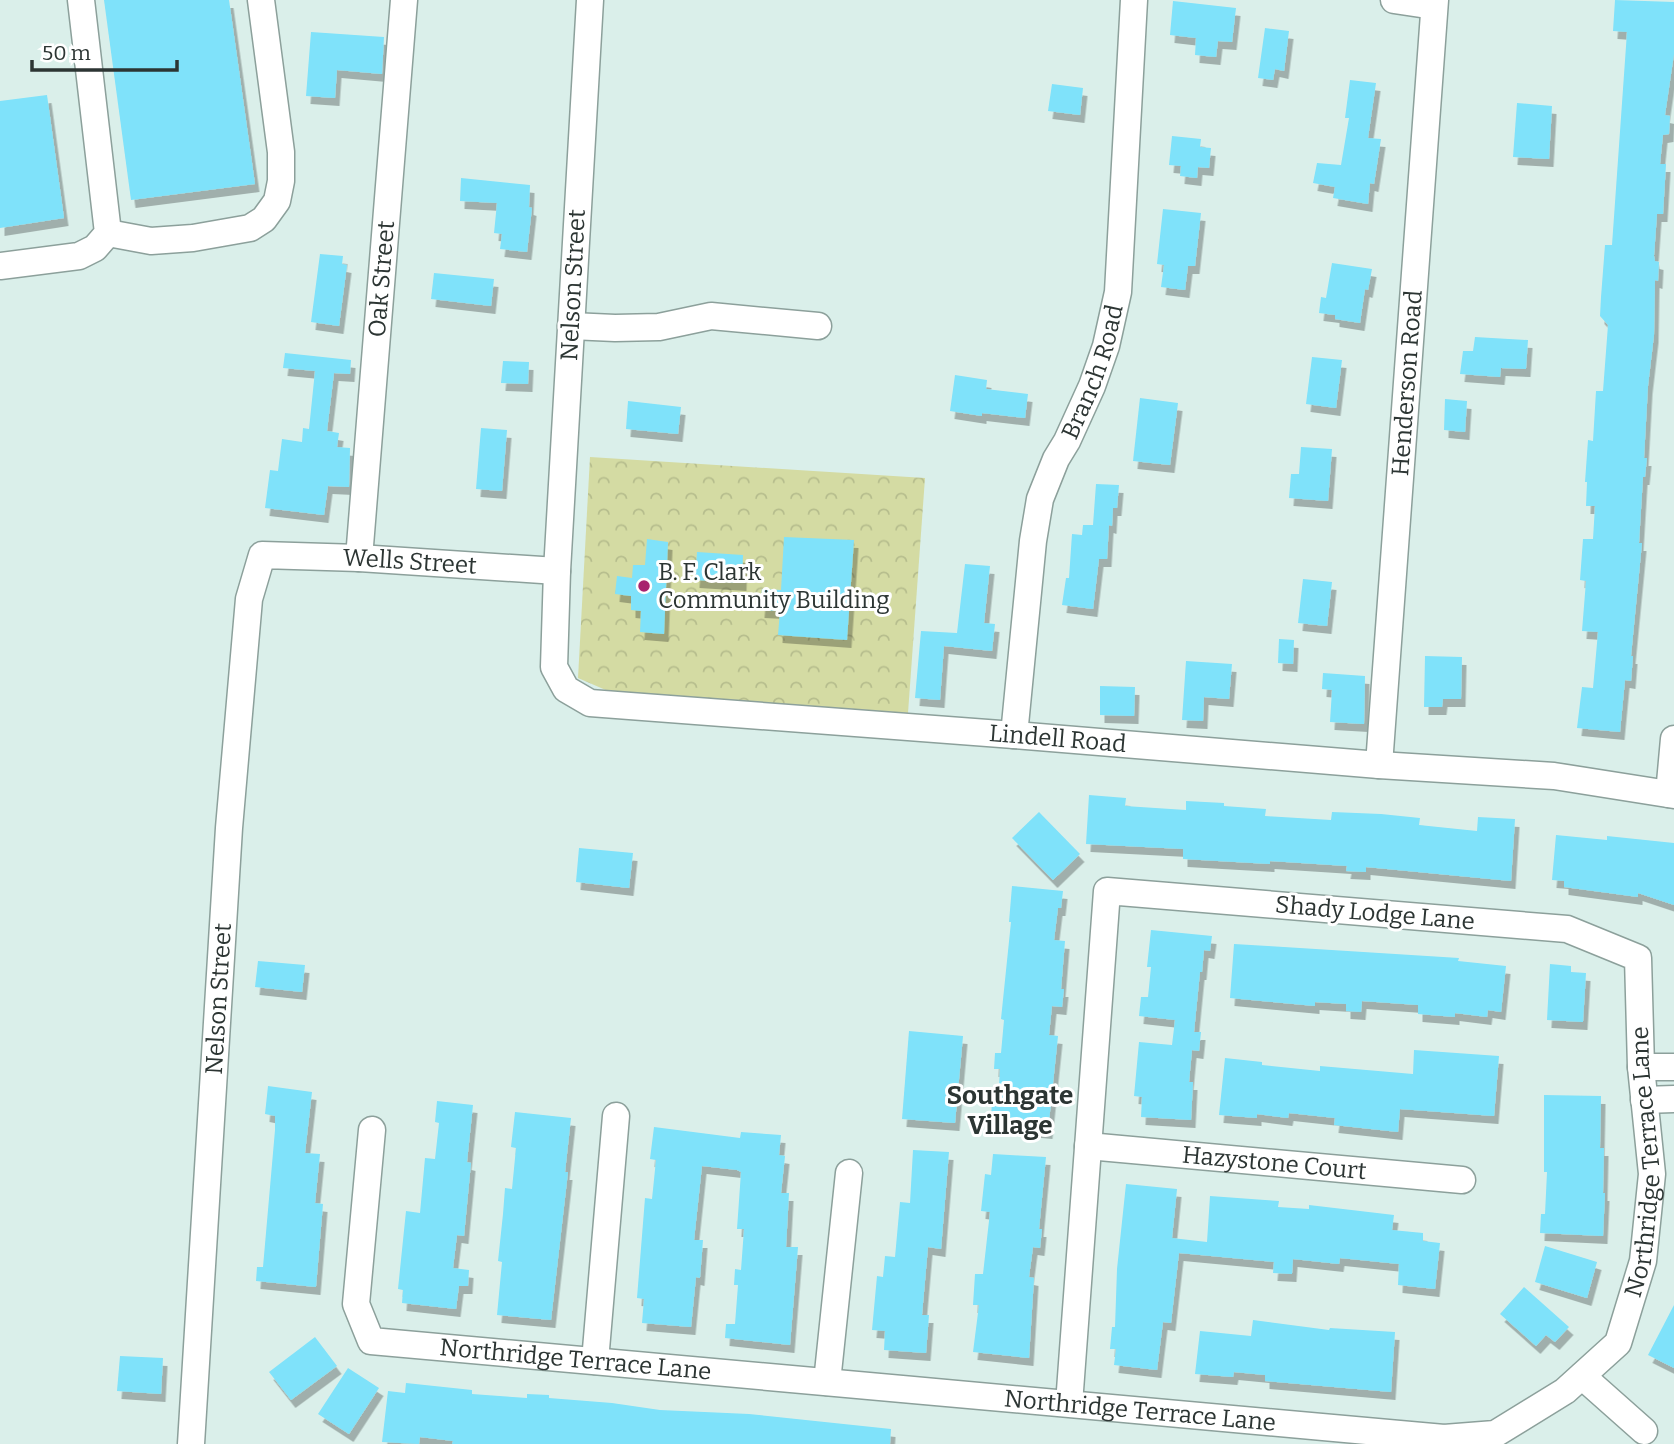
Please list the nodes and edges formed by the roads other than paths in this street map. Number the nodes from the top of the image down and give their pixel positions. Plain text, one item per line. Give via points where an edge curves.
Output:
1 (81, 0) edge
2 (261, 0) edge
3 (404, 0) edge
4 (590, 0) edge
5 (1134, 0) edge
6 (1394, 0) edge
7 (1434, 3) edge
8 (108, 233) junction
9 (0, 266) edge
10 (571, 326) junction
11 (818, 326) dead end
12 (262, 555) joint
13 (359, 558) junction
14 (557, 571) junction
15 (1014, 735) junction
16 (1674, 739) edge
17 (1379, 765) junction
18 (1672, 794) edge
19 (1638, 958) joint
20 (1641, 1067) junction
21 (1674, 1067) edge
22 (1674, 1099) edge
23 (1644, 1100) junction
24 (616, 1116) dead end
25 (372, 1130) dead end
26 (1088, 1146) junction
27 (849, 1173) dead end
28 (1462, 1180) dead end
29 (595, 1361) junction
30 (1582, 1376) junction
31 (827, 1382) junction
32 (1069, 1404) junction
33 (1644, 1431) dead end
34 (191, 1444) edge

1 - 8 street
2 - 8 street via 281,152 277,201 264,219 250,228 151,241
3 - 13 street, Oak Street
4 - 10 street, Nelson Street
5 - 15 street, Branch Road via 1118,292 1092,386 1040,499
6 - 7 street
7 - 17 street, Henderson Road
8 - 9 street via 95,248 79,256
10 - 11 street via 659,327 711,316
10 - 14 street, Nelson Street
12 - 13 street, Wells Street
12 - 34 street, Nelson Street via 249,599 230,815
13 - 14 street, Wells Street
14 - 15 street, Lindell Road via 554,667 566,690 590,704
15 - 17 street, Lindell Road
16 - 18 street
17 - 18 street, Lindell Road via 1554,776
19 - 20 street, Northridge Terrace Lane
19 - 26 street, Shady Lodge Lane via 1567,929 1107,891
20 - 21 street
20 - 23 street, Northridge Terrace Lane
22 - 23 street
23 - 30 street, Northridge Terrace Lane via 1652,1174 1643,1261 1618,1342
24 - 29 street
25 - 29 street, Northridge Terrace Lane via 356,1304 371,1341
26 - 28 street, Hazystone Court
26 - 32 street
27 - 31 street
29 - 31 street, Northridge Terrace Lane
30 - 32 street, Northridge Terrace Lane via 1495,1433 1444,1438
30 - 33 street
31 - 32 street, Northridge Terrace Lane

